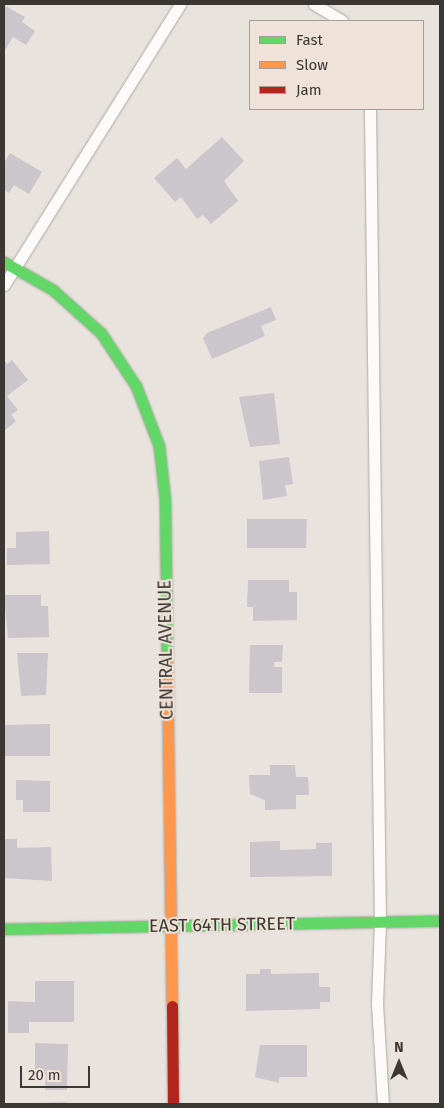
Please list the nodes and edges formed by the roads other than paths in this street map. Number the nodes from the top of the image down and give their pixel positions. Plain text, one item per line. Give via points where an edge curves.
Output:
1 (180, 4) edge
2 (314, 4) edge
3 (340, 20) edge
4 (370, 110) edge
5 (4, 262) edge
6 (15, 268) junction
7 (4, 285) edge
8 (380, 922) junction
9 (440, 922) edge
10 (170, 926) junction
11 (4, 929) edge
12 (173, 1104) edge
13 (383, 1104) edge

1 - 6 lane
2 - 3 lane
4 - 8 lane
5 - 6 street, CENTRAL AVENUE
6 - 7 lane
6 - 10 street, CENTRAL AVENUE via 53,290 101,332 136,386 159,446 165,500
8 - 9 street, EAST 64TH STREET
8 - 10 street, EAST 64TH STREET
8 - 13 lane via 377,1003
10 - 11 street, EAST 64TH STREET
10 - 12 street, CENTRAL AVENUE

